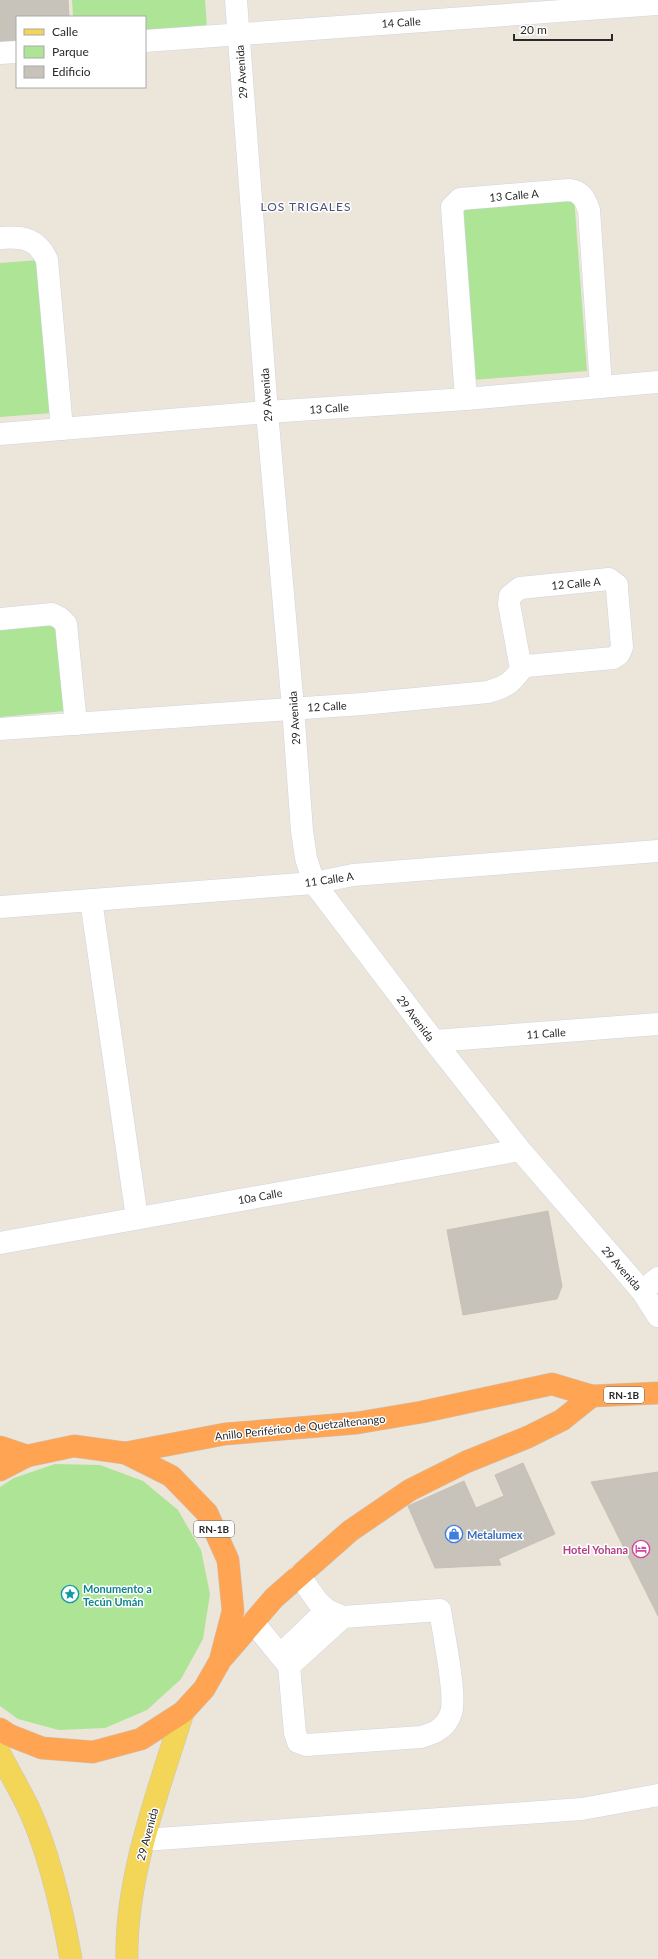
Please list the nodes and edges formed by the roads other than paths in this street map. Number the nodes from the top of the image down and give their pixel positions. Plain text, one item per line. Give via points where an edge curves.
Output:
1 (236, 0) edge
2 (658, 4) edge
3 (578, 5) edge
4 (458, 9) edge
5 (238, 33) junction
6 (146, 41) edge
7 (16, 52) edge
8 (0, 53) edge
9 (0, 238) edge
10 (658, 382) edge
11 (601, 386) junction
12 (466, 399) junction
13 (267, 412) junction
14 (62, 429) junction
15 (0, 434) edge
16 (0, 619) edge
17 (619, 654) joint
18 (521, 670) junction
19 (293, 708) junction
20 (76, 724) junction
21 (0, 729) edge
22 (658, 851) edge
23 (314, 883) junction
24 (91, 900) junction
25 (0, 907) edge
26 (658, 1024) edge
27 (434, 1041) junction
28 (520, 1150) junction
29 (137, 1218) junction
30 (0, 1243) edge
31 (650, 1284) edge
32 (658, 1316) edge
33 (657, 1394) edge
34 (592, 1396) junction
35 (0, 1447) edge
36 (125, 1453) junction
37 (27, 1456) junction
38 (0, 1470) edge
39 (299, 1575) junction
40 (335, 1613) junction
41 (253, 1622) junction
42 (220, 1661) junction
43 (284, 1661) junction
44 (183, 1712) junction
45 (0, 1729) edge
46 (0, 1754) edge
47 (658, 1795) edge
48 (144, 1840) junction
49 (71, 1959) edge
50 (128, 1959) edge

1 - 5 street, 29 Avenida
2 - 3 street, 14 Calle
3 - 4 street, 14 Calle
4 - 5 street, 14 Calle
5 - 6 street, 14 Calle
5 - 13 street, 29 Avenida
7 - 8 street
9 - 14 street via 25,238 33,241 47,260
10 - 11 street, 13 Calle
11 - 12 street, 13 Calle
11 - 12 street, 13 Calle A via 589,210 586,200 579,193 569,190 460,199 452,206
12 - 13 street, 13 Calle
13 - 14 street, 13 Calle
13 - 19 street, 29 Avenida
14 - 15 street, 13 Calle
16 - 20 street via 52,614 60,618 68,628
17 - 18 street, 12 Calle via 613,658 529,665
17 - 18 street, 12 Calle A via 622,648 618,596 614,581 610,579 520,588 510,596 509,604
18 - 19 street, 12 Calle via 511,682 488,692
19 - 20 street, 12 Calle
19 - 23 street, 29 Avenida via 302,831 306,858
20 - 21 street, 12 Calle
22 - 23 street, 11 Calle A via 354,875
23 - 24 street, 11 Calle A
23 - 27 street, 29 Avenida
24 - 25 street, 11 Calle A
24 - 29 street
26 - 27 street, 11 Calle
27 - 28 street, 29 Avenida
28 - 29 street, 10a Calle
28 - 31 street, 29 Avenida
29 - 30 street, 10a Calle
31 - 32 street, 29 Avenida
33 - 34 highway, Anillo Periférico de Quetzaltenango / RN-1B
34 - 36 highway, Anillo Periférico de Quetzaltenango / RN-1B via 552,1384 357,1423 225,1434
34 - 39 highway, RN-1B via 562,1420 466,1462 410,1490 350,1531
35 - 37 highway
36 - 37 highway, RN-1B via 74,1446
36 - 42 highway, RN-1B via 171,1476 207,1513 228,1560 233,1611
37 - 38 highway, RN-1B
39 - 40 street via 318,1602
39 - 41 highway, RN-1B
40 - 43 street
40 - 43 street via 440,1610 453,1697 451,1713 444,1726 435,1733 421,1737 306,1746 298,1742 295,1733
41 - 42 highway, RN-1B
41 - 43 street
42 - 44 highway, RN-1B via 204,1689
44 - 45 highway, RN-1B via 141,1739 93,1752 42,1748
44 - 48 main road, 29 Avenida
46 - 49 main road via 29,1809 48,1862
47 - 48 street via 582,1809
48 - 50 main road, 29 Avenida via 133,1892

